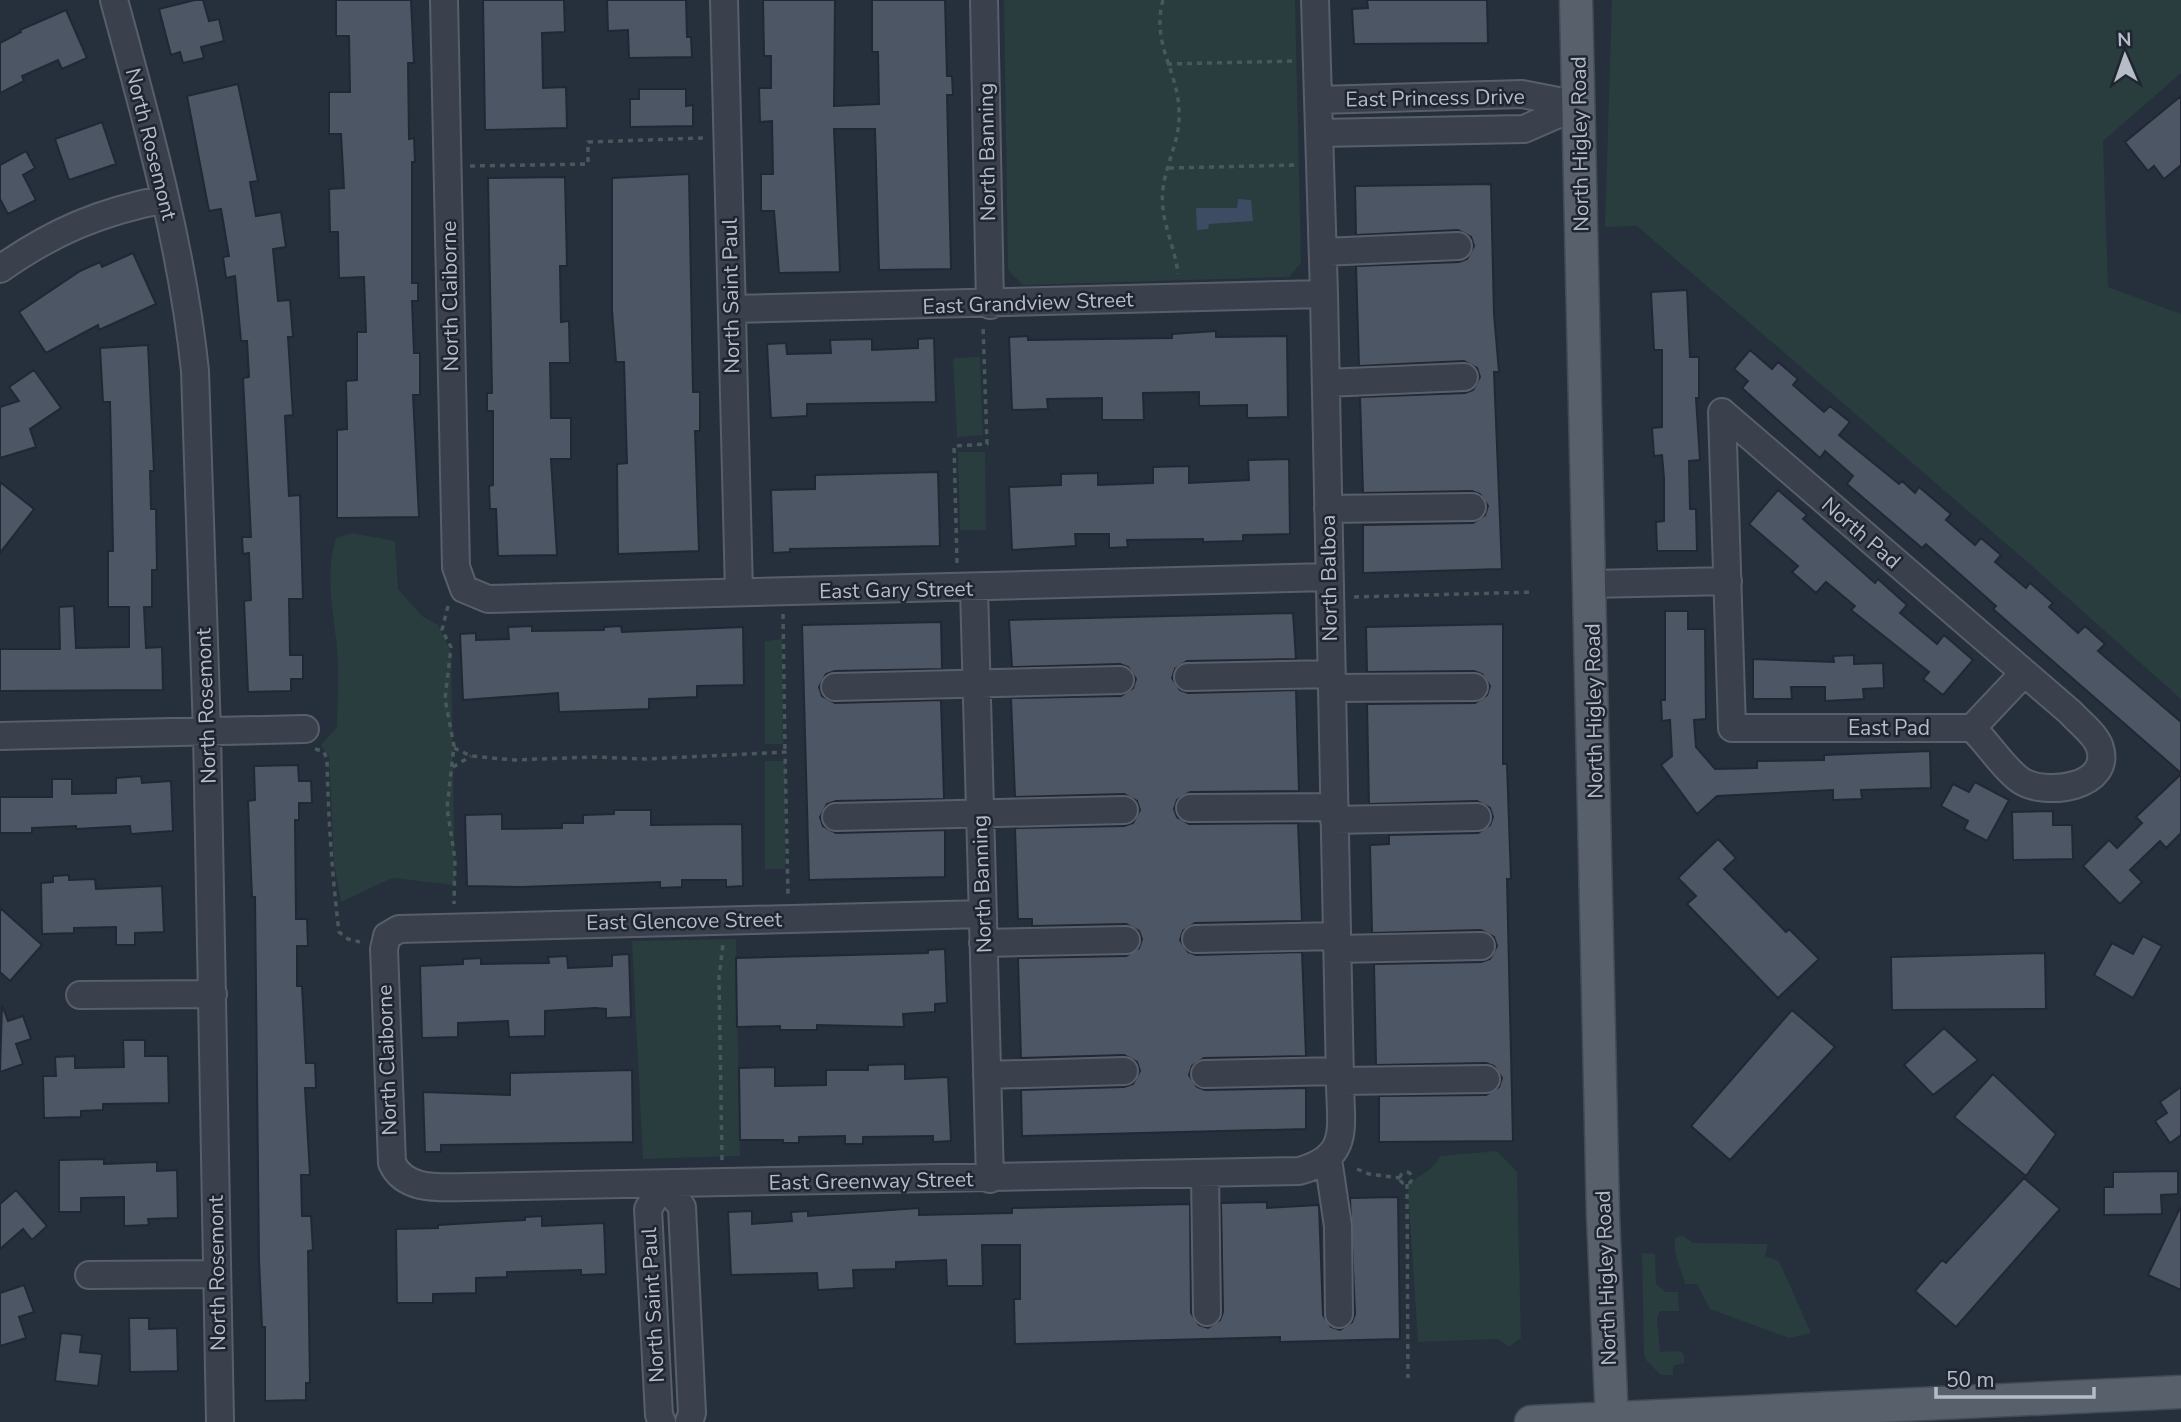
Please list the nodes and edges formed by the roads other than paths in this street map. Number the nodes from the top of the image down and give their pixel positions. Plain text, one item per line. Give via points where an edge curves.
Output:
1 (114, 0) edge
2 (444, 0) edge
3 (724, 0) edge
4 (984, 0) edge
5 (1315, 0) edge
6 (1576, 0) edge
7 (1319, 100) junction
8 (1579, 105) junction
9 (1319, 133) junction
10 (165, 199) junction
11 (1458, 246) dead end
12 (1323, 252) junction
13 (0, 270) edge
14 (1325, 294) junction
15 (732, 309) junction
16 (987, 314) junction
17 (1464, 377) dead end
18 (1326, 383) junction
19 (1472, 507) dead end
20 (1328, 509) junction
21 (1329, 578) junction
22 (1728, 581) junction
23 (1591, 584) junction
24 (974, 588) junction
25 (739, 592) junction
26 (456, 598) joint
27 (2023, 674) junction
28 (1188, 677) dead end
29 (1120, 680) dead end
30 (1331, 681) junction
31 (976, 685) junction
32 (835, 687) dead end
33 (1474, 687) dead end
34 (1731, 728) joint
35 (1972, 728) junction
36 (207, 733) junction
37 (0, 736) edge
38 (306, 739) road end
39 (1190, 808) dead end
40 (1124, 810) dead end
41 (1334, 813) junction
42 (980, 815) junction
43 (835, 817) dead end
44 (1477, 817) dead end
45 (983, 914) junction
46 (387, 936) joint
47 (1196, 939) dead end
48 (1126, 940) dead end
49 (984, 943) junction
50 (1337, 943) junction
51 (1481, 946) dead end
52 (213, 994) junction
53 (80, 995) dead end
54 (1124, 1071) dead end
55 (1205, 1074) dead end
56 (988, 1075) junction
57 (1339, 1076) junction
58 (1486, 1079) dead end
59 (1331, 1157) junction
60 (1205, 1174) junction
61 (990, 1179) junction
62 (405, 1180) joint
63 (663, 1184) junction
64 (217, 1274) junction
65 (89, 1275) dead end
66 (1207, 1312) dead end
67 (1339, 1314) dead end
68 (2181, 1392) edge
69 (1612, 1420) edge
70 (220, 1422) edge
71 (662, 1422) edge
72 (689, 1422) edge
73 (1531, 1422) edge

1 - 10 street, North Rosemont
2 - 26 street, North Claiborne
3 - 15 street, North Saint Paul
4 - 16 street, North Banning
5 - 7 street, North Balboa
6 - 8 main road, North Higley Road
7 - 8 street, East Princess Drive via 1521,94
7 - 9 street, North Balboa
8 - 9 street, East Princess Drive via 1524,129
8 - 23 main road, North Higley Road
9 - 12 street, North Balboa
10 - 13 street via 114,209 70,226
10 - 36 street, North Rosemont via 195,370
11 - 12 street
12 - 14 street, North Balboa
14 - 16 street, East Grandview Street
14 - 18 street, North Balboa
15 - 16 street, East Grandview Street
15 - 25 street, North Saint Paul
17 - 18 street
18 - 20 street, North Balboa
19 - 20 street
20 - 21 street, North Balboa
21 - 24 street, East Gary Street
21 - 30 street, North Balboa
22 - 23 street
22 - 27 street, North Pad via 1722,412
22 - 34 street, North Pad
23 - 69 main road, North Higley Road via 1603,1216
24 - 25 street, East Gary Street
24 - 31 street, North Banning
25 - 26 street, East Gary Street
27 - 35 street
27 - 35 street, North Pad via 2070,712 2099,744 2095,774 2080,786 2021,781
28 - 30 street
29 - 31 street
30 - 33 street
30 - 41 street, North Balboa
31 - 32 street
31 - 42 street, North Banning
34 - 35 street, East Pad
36 - 37 street
36 - 38 street
36 - 52 street, North Rosemont
39 - 41 street
40 - 42 street
41 - 44 street
41 - 50 street, North Balboa
42 - 43 street
42 - 45 street, North Banning
45 - 46 street, East Glencove Street via 412,928
45 - 49 street, North Banning
46 - 62 street, North Claiborne via 384,983 391,1149 396,1173
47 - 50 street
48 - 49 street
49 - 56 street, North Banning
50 - 51 street
50 - 57 street, North Balboa
52 - 53 street
52 - 64 street, North Rosemont
54 - 56 street
55 - 57 street
56 - 61 street, North Banning
57 - 58 street
57 - 59 street, North Balboa via 1340,1140
59 - 60 street, East Greenway Street via 1299,1171
59 - 67 street
60 - 61 street, East Greenway Street
60 - 66 street
61 - 63 street, East Greenway Street
62 - 63 street, East Greenway Street via 437,1187
63 - 71 street, North Saint Paul via 648,1209
63 - 72 street, North Saint Paul via 682,1208
64 - 65 street
64 - 70 street, North Rosemont
68 - 69 main road
69 - 73 main road

